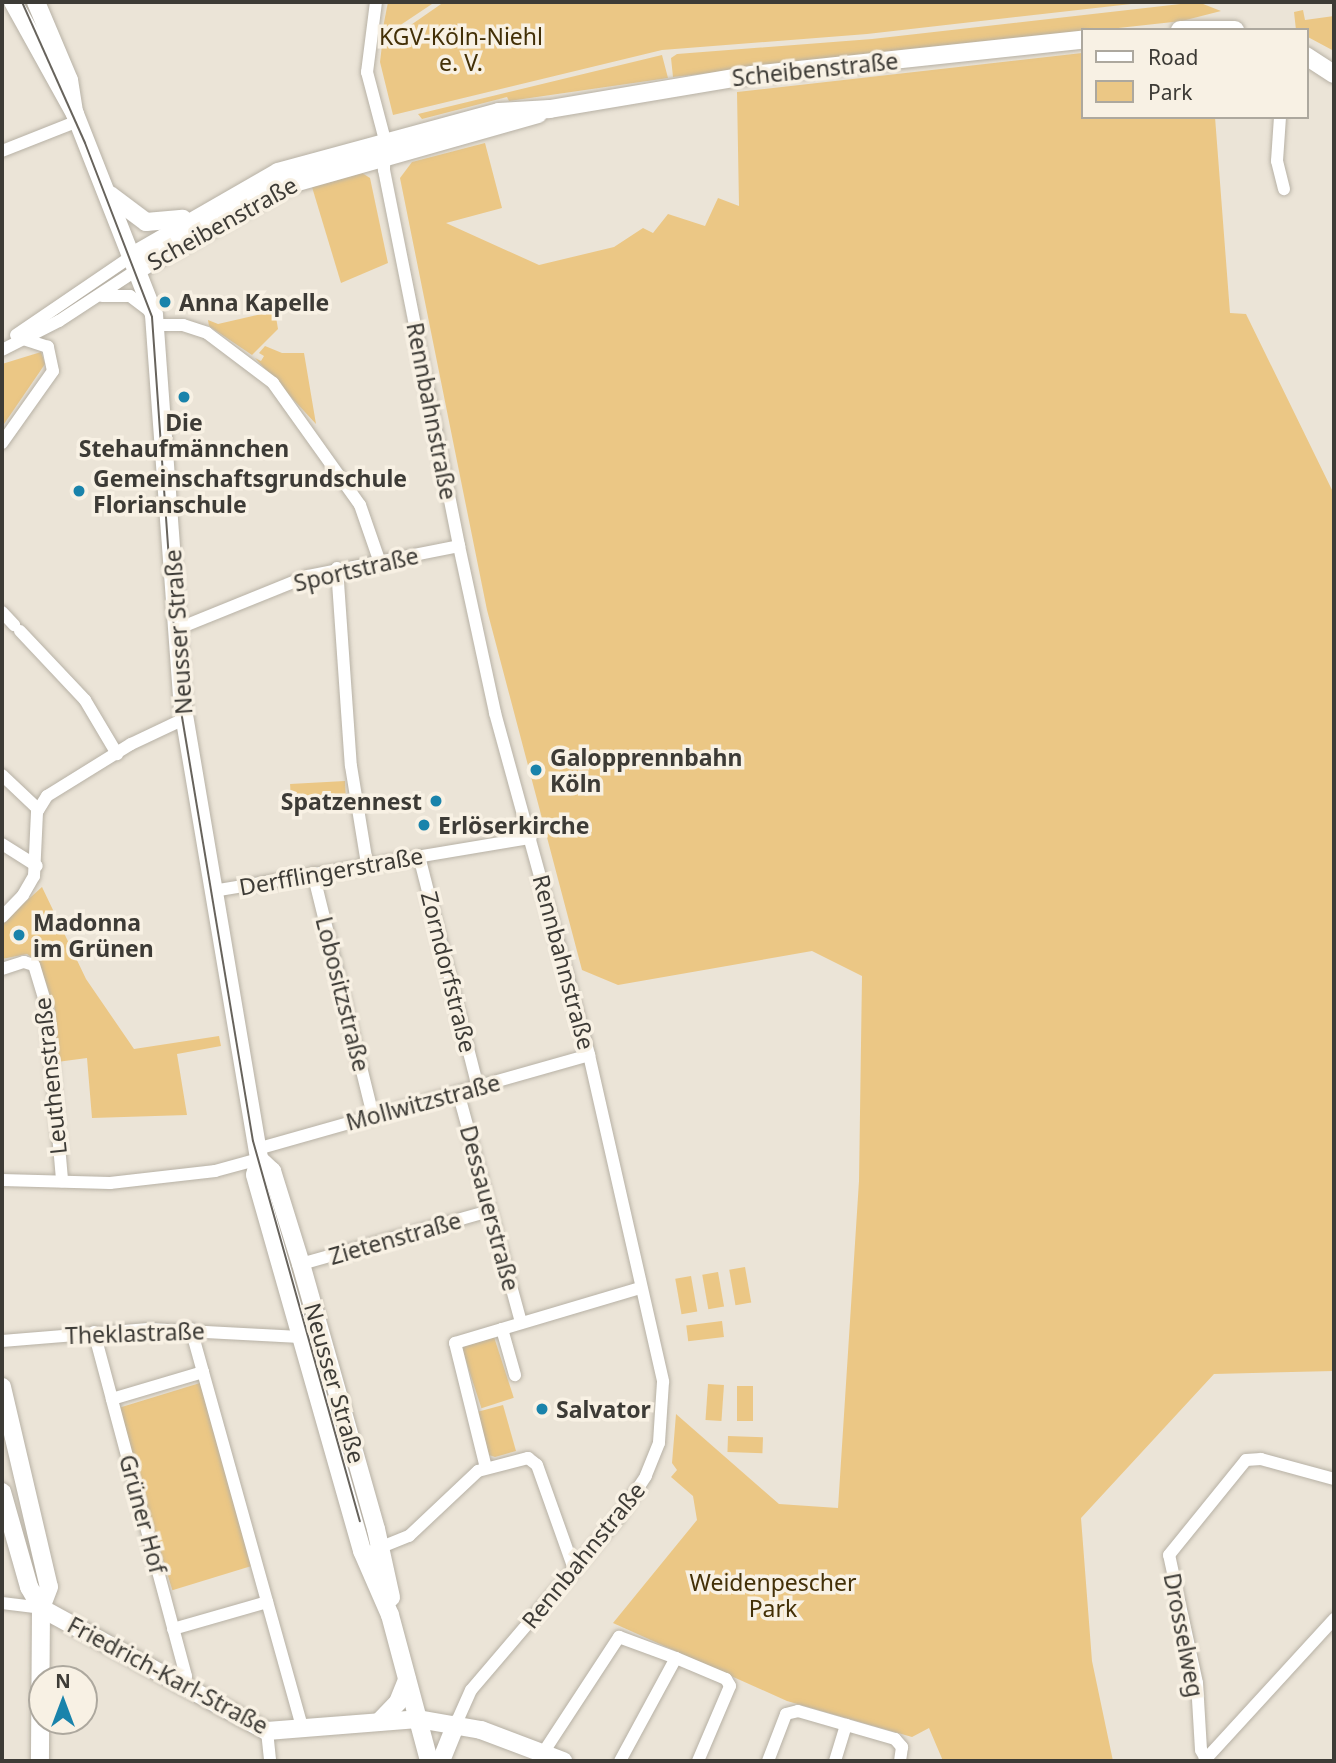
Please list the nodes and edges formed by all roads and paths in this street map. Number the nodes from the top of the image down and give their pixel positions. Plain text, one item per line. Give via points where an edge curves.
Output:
1 (13, 2) edge
2 (36, 2) edge
3 (376, 2) edge
4 (1080, 40) edge
5 (1308, 60) edge
6 (1334, 74) edge
7 (76, 118) junction
8 (1280, 119) edge
9 (385, 148) junction
10 (2, 151) edge
11 (1284, 189) dead end
12 (106, 191) junction
13 (194, 217) junction
14 (134, 263) junction
15 (98, 297) junction
16 (155, 320) junction
17 (24, 339) junction
18 (2, 342) edge
19 (2, 350) edge
20 (2, 443) edge
21 (459, 546) junction
22 (379, 560) junction
23 (337, 568) junction
24 (2, 612) edge
25 (177, 629) junction
26 (184, 719) junction
27 (117, 754) junction
28 (2, 775) edge
29 (38, 809) junction
30 (531, 838) junction
31 (2, 844) edge
32 (419, 856) junction
33 (367, 864) junction
34 (37, 866) junction
35 (313, 873) junction
36 (213, 891) junction
37 (2, 917) edge
38 (2, 969) edge
39 (589, 1055) junction
40 (478, 1087) junction
41 (458, 1092) junction
42 (373, 1115) junction
43 (258, 1154) junction
44 (2, 1180) edge
45 (62, 1181) junction
46 (490, 1211) junction
47 (301, 1264) junction
48 (640, 1288) junction
49 (293, 1314) junction
50 (521, 1323) junction
51 (191, 1329) junction
52 (502, 1329) junction
53 (94, 1332) junction
54 (269, 1333) junction
55 (300, 1337) junction
56 (2, 1341) edge
57 (203, 1373) junction
58 (515, 1375) dead end
59 (3, 1393) edge
60 (112, 1399) junction
61 (486, 1468) junction
62 (1334, 1479) edge
63 (2, 1492) edge
64 (371, 1550) junction
65 (574, 1569) junction
66 (267, 1602) junction
67 (2, 1603) edge
68 (41, 1608) junction
69 (1334, 1619) edge
70 (173, 1629) junction
71 (676, 1658) junction
72 (407, 1680) junction
73 (184, 1684) junction
74 (418, 1719) junction
75 (379, 1722) junction
76 (456, 1724) junction
77 (846, 1725) junction
78 (303, 1730) junction
79 (267, 1731) junction
80 (544, 1753) junction
81 (1205, 1760) edge
82 (40, 1761) edge
83 (270, 1761) edge
84 (429, 1761) edge
85 (441, 1761) edge
86 (563, 1761) edge
87 (620, 1761) edge
88 (698, 1761) edge
89 (768, 1761) edge
90 (835, 1761) edge
91 (900, 1761) edge

1 - 7 main road, Neusser Straße
2 - 7 main road, Neusser Straße via 69,80
3 - 9 street via 367,70
4 - 9 main road, Scheibenstraße via 752,75 550,109 499,112
5 - 6 main road
7 - 10 street
7 - 12 main road, Neusser Straße
8 - 11 street via 1277,162
9 - 13 main road, Scheibenstraße via 278,172
9 - 14 main road, Scheibenstraße via 270,192
9 - 21 street, Rennbahnstraße via 384,170
12 - 13 main road, Scheibenstraße via 146,222
12 - 14 main road, Neusser Straße
13 - 14 main road, Scheibenstraße
14 - 15 street
14 - 16 main road, Neusser Straße
14 - 18 street
15 - 16 street via 130,296
15 - 17 street
16 - 22 street via 207,333 273,383 360,505
16 - 25 main road, Neusser Straße
17 - 19 street
17 - 20 street via 48,347 53,371
21 - 22 street, Sportstraße
21 - 30 street, Rennbahnstraße via 495,713
22 - 23 street, Sportstraße
23 - 25 street, Sportstraße
23 - 33 street via 351,766
24 - 27 street via 85,700
25 - 26 main road, Neusser Straße
26 - 27 street
26 - 36 main road, Neusser Straße
27 - 29 street via 54,790
28 - 29 street
29 - 34 street
30 - 32 street, Derfflingerstraße
30 - 39 street, Rennbahnstraße
31 - 34 street
32 - 33 street, Derfflingerstraße
32 - 40 street, Zorndorfstraße
33 - 35 street, Derfflingerstraße
34 - 37 street via 28,890
35 - 36 street, Derfflingerstraße
35 - 42 street, Lobositzstraße
36 - 43 main road, Neusser Straße
38 - 45 street, Leuthenstraße via 24,961 34,964 46,1004
39 - 40 street, Mollwitzstraße
39 - 48 street, Rennbahnstraße
40 - 41 street, Mollwitzstraße
41 - 42 street, Mollwitzstraße
41 - 46 street, Dessauerstraße
42 - 43 street, Mollwitzstraße
43 - 45 street, Mollwitzstraße via 157,1178 78,1184
43 - 47 main road, Neusser Straße via 272,1171
43 - 49 main road, Neusser Straße via 255,1175 259,1195
44 - 45 street, Mollwitzstraße
46 - 47 street, Zietenstraße
46 - 50 street, Dessauerstraße
47 - 64 main road, Neusser Straße
48 - 50 street
48 - 65 street, Rennbahnstraße via 663,1381 657,1454 618,1518
49 - 54 street
49 - 55 main road, Neusser Straße
50 - 52 street
51 - 53 street, Theklastraße
51 - 54 street, Theklastraße
51 - 57 street
52 - 58 street
52 - 61 street via 453,1347
53 - 56 street, Theklastraße
53 - 60 street, Grüner Hof
54 - 55 street, Theklastraße
55 - 64 main road, Neusser Straße
57 - 60 street
57 - 66 street
59 - 68 main road via 49,1587
60 - 70 street, Grüner Hof
61 - 64 street via 473,1474 409,1536
61 - 65 street via 523,1458 535,1462
62 - 81 street, Drosselweg via 1261,1459 1246,1460 1169,1555 1197,1683
63 - 68 main road via 29,1587
64 - 72 main road, Neusser Straße
65 - 76 street, Rennbahnstraße via 471,1690
66 - 70 street
66 - 78 street
67 - 68 street
68 - 73 main road, Friedrich-Karl-Straße
68 - 82 main road
69 - 81 street
70 - 73 street, Grüner Hof via 187,1676
71 - 80 street via 620,1637
71 - 87 street
71 - 88 street via 726,1679 730,1686
72 - 74 main road, Neusser Straße
72 - 75 main road via 398,1702
73 - 79 main road, Friedrich-Karl-Straße
74 - 75 main road, Friedrich-Karl-Straße
74 - 76 main road, Friedrich-Karl-Straße
74 - 84 main road, Neusser Straße
75 - 78 main road, Friedrich-Karl-Straße
76 - 80 main road, Friedrich-Karl-Straße
76 - 85 main road
77 - 89 street via 798,1711 786,1714
77 - 90 street
77 - 91 street via 895,1739 902,1747
78 - 79 main road, Friedrich-Karl-Straße
79 - 83 street
80 - 86 main road, Friedrich-Karl-Straße

